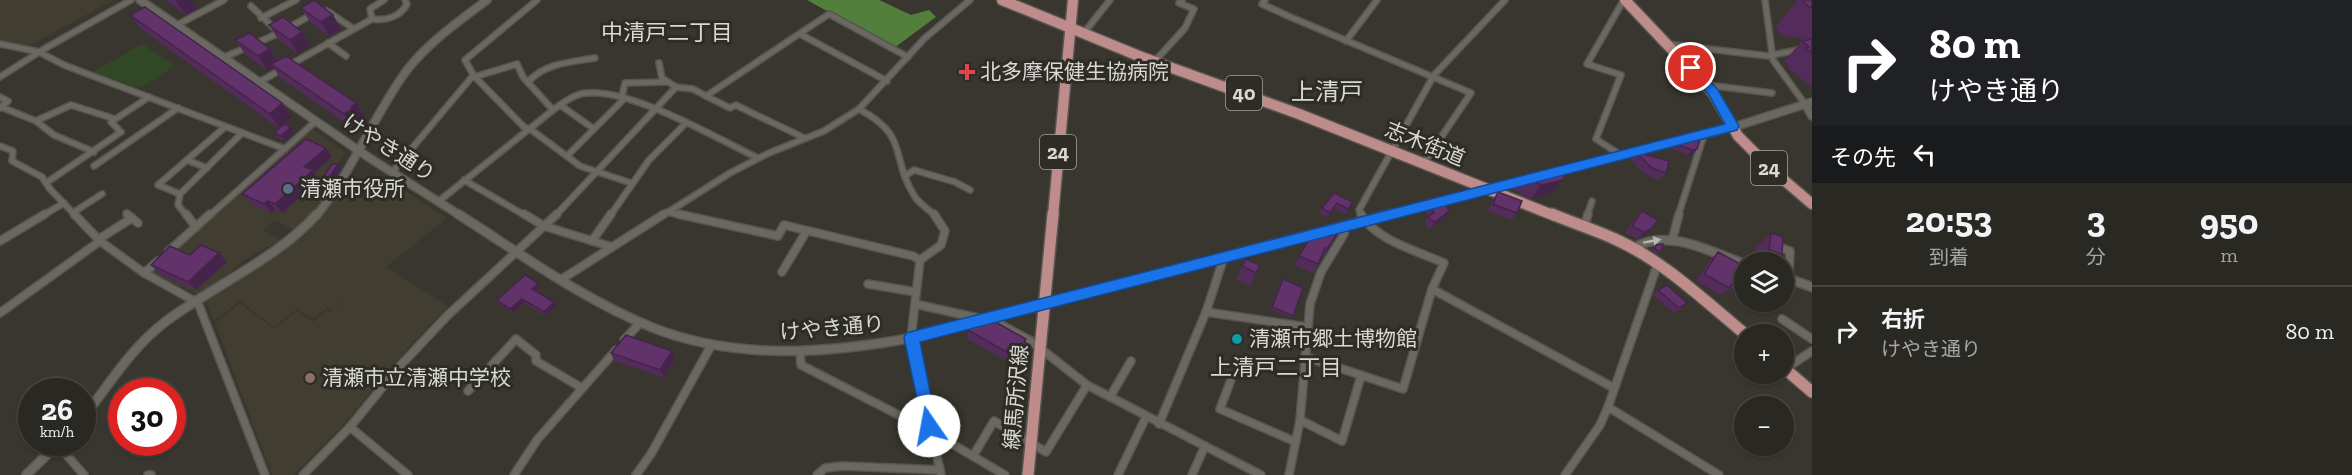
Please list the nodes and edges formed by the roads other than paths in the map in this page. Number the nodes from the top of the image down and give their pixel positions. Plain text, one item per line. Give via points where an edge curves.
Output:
1 (131, 0) edge
2 (140, 0) edge
3 (225, 0) edge
4 (296, 0) edge
5 (384, 0) edge
6 (405, 0) edge
7 (487, 0) edge
8 (537, 0) edge
9 (970, 0) edge
10 (1002, 0) edge
11 (1073, 0) edge
12 (1110, 0) edge
13 (1182, 0) edge
14 (1265, 0) edge
15 (1377, 0) edge
16 (1505, 0) edge
17 (1765, 0) edge
18 (1626, 1) edge
19 (251, 6) dead end
20 (261, 18) junction
21 (372, 19) junction
22 (177, 25) junction
23 (354, 29) junction
24 (1070, 29) junction
25 (279, 33) junction
26 (800, 34) junction
27 (1083, 34) junction
28 (1346, 40) junction
29 (328, 43) junction
30 (0, 44) edge
31 (1667, 44) junction
32 (1812, 46) edge
33 (39, 52) junction
34 (346, 56) dead end
35 (1772, 56) junction
36 (225, 57) junction
37 (908, 57) junction
38 (595, 58) dead end
39 (1155, 62) junction
40 (659, 63) dead end
41 (1434, 75) junction
42 (474, 76) junction
43 (0, 77) edge
44 (261, 81) junction
45 (887, 81) junction
46 (528, 82) junction
47 (665, 82) junction
48 (1707, 85) junction
49 (676, 87) junction
50 (1772, 93) dead end
51 (706, 96) junction
52 (0, 97) edge
53 (149, 97) junction
54 (623, 97) junction
55 (1808, 103) edge
56 (560, 105) junction
57 (1, 108) edge
58 (178, 108) junction
59 (859, 109) junction
60 (553, 110) junction
61 (655, 111) junction
62 (1812, 116) edge
63 (115, 119) junction
64 (36, 122) junction
65 (316, 122) junction
66 (685, 124) junction
67 (1731, 124) junction
68 (225, 127) junction
69 (528, 129) junction
70 (594, 129) junction
71 (242, 133) junction
72 (1704, 135) junction
73 (804, 138) junction
74 (0, 146) edge
75 (285, 149) junction
76 (360, 151) junction
77 (94, 152) junction
78 (1392, 152) junction
79 (567, 156) junction
80 (1622, 156) junction
81 (758, 158) junction
82 (187, 160) junction
83 (1423, 164) junction
84 (94, 166) dead end
85 (207, 168) junction
86 (392, 172) junction
87 (595, 172) junction
88 (1548, 174) edge
89 (905, 176) junction
90 (1538, 176) edge
91 (464, 180) junction
92 (46, 183) junction
93 (631, 183) junction
94 (1485, 189) junction
95 (970, 190) dead end
96 (102, 194) dead end
97 (180, 194) junction
98 (438, 201) junction
99 (1592, 201) dead end
100 (64, 203) junction
101 (1812, 204) edge
102 (74, 212) junction
103 (667, 212) junction
104 (1364, 221) junction
105 (138, 223) dead end
106 (544, 226) junction
107 (1345, 226) junction
108 (196, 227) junction
109 (1584, 227) junction
110 (806, 232) junction
111 (100, 240) junction
112 (0, 241) edge
113 (592, 241) junction
114 (1672, 241) junction
115 (1775, 245) edge
116 (612, 247) junction
117 (1634, 249) junction
118 (518, 252) junction
119 (1790, 252) edge
120 (1224, 257) junction
121 (920, 260) junction
122 (1734, 261) edge
123 (1658, 263) junction
124 (782, 272) dead end
125 (144, 273) junction
126 (562, 279) junction
127 (1794, 281) edge
128 (868, 284) dead end
129 (1812, 287) edge
130 (1432, 289) junction
131 (916, 292) junction
132 (195, 300) junction
133 (915, 304) junction
134 (1044, 304) junction
135 (1206, 312) junction
136 (0, 313) edge
137 (985, 319) junction
138 (1782, 319) dead end
139 (640, 323) junction
140 (1734, 325) edge
141 (1306, 327) junction
142 (912, 338) junction
143 (1812, 339) edge
144 (712, 345) junction
145 (1040, 348) junction
146 (1812, 351) edge
147 (800, 352) junction
148 (1305, 357) junction
149 (1131, 361) dead end
150 (1794, 362) edge
151 (1232, 376) dead end
152 (1361, 376) junction
153 (1794, 377) edge
154 (1087, 385) junction
155 (582, 388) junction
156 (1614, 388) junction
157 (468, 391) dead end
158 (1812, 392) edge
159 (1110, 397) junction
160 (96, 401) edge
161 (1608, 407) junction
162 (1146, 417) junction
163 (1300, 420) junction
164 (1159, 424) junction
165 (350, 427) junction
166 (930, 431) junction
167 (1296, 442) junction
168 (1031, 443) junction
169 (1205, 446) junction
170 (46, 456) edge
171 (69, 456) edge
172 (973, 456) junction
173 (940, 472) edge
174 (26, 475) edge
175 (84, 475) edge
176 (265, 475) edge
177 (303, 475) edge
178 (408, 475) edge
179 (514, 475) edge
180 (636, 475) edge
181 (818, 475) edge
182 (1005, 475) edge
183 (1028, 475) edge
184 (1118, 475) edge
185 (1192, 475) edge
186 (1261, 475) edge
187 (1288, 475) edge
188 (1565, 475) edge
189 (1719, 475) edge

1 - 33 street
2 - 22 street, けやき通り
3 - 22 street
4 - 20 street
5 - 21 street via 370,9
6 - 21 street via 405,9 394,17
7 - 76 street via 440,36 408,68
8 - 42 street via 465,60
9 - 37 street
10 - 24 main road, 志木街道 / 40
11 - 24 main road, 練馬所沢線 / 24
12 - 27 street
13 - 39 street via 1179,3 1194,9 1185,28
14 - 28 street via 1262,4
15 - 28 street
16 - 41 street
17 - 35 street
18 - 31 main road, 24
18 - 80 street via 1613,16 1587,64 1621,75 1596,139
19 - 20 street
20 - 25 street
21 - 23 street
22 - 36 street, けやき通り
23 - 25 street via 323,8
23 - 29 street
24 - 27 main road, 志木街道 / 40
24 - 134 main road, 練馬所沢線 / 24
25 - 36 street
26 - 37 street via 829,14
26 - 45 street
26 - 51 street
27 - 39 main road, 志木街道 / 40
28 - 41 street
29 - 34 street
29 - 44 street
30 - 33 street
31 - 35 street
31 - 48 main road, 24
32 - 35 street
33 - 43 street
33 - 53 street
35 - 55 street
36 - 44 street, けやき通り
37 - 45 street
38 - 46 street via 554,66
39 - 78 main road, 志木街道 / 40 via 1281,106
40 - 47 street
41 - 78 street
41 - 83 street via 1471,93
42 - 46 street via 517,64
42 - 69 street
42 - 86 street
44 - 65 street, けやき通り
45 - 59 street
46 - 60 street
47 - 49 street
47 - 54 street via 625,83
48 - 50 street
48 - 67 main road, 24
49 - 51 street
49 - 61 street
51 - 73 street via 730,108 736,105 769,119
52 - 57 street via 8,101
53 - 58 street
53 - 63 street
54 - 56 street via 586,93
54 - 61 street
54 - 70 street
55 - 62 street
55 - 67 street
56 - 60 street
56 - 70 street
57 - 64 street
58 - 68 street
58 - 84 street
59 - 73 street via 825,131
59 - 89 street via 886,125 899,146
60 - 69 street
61 - 66 street
61 - 87 street
63 - 64 street via 71,105
63 - 77 street via 112,125 121,132
64 - 77 street via 52,134
65 - 75 street
65 - 76 street, けやき通り
66 - 81 street
66 - 93 street
67 - 72 street
67 - 101 main road, 24 via 1771,169
68 - 71 street
68 - 82 street
69 - 79 street
69 - 91 street
70 - 79 street
71 - 75 street
71 - 85 street
72 - 80 street
72 - 114 street
73 - 81 street
74 - 92 street via 13,151 12,161 34,171
75 - 108 street
76 - 86 street, けやき通り
76 - 132 street via 332,196 301,231
77 - 92 street
78 - 83 main road, 志木街道 / 40
78 - 104 street via 1359,210
79 - 87 street
80 - 88 street
81 - 103 street
82 - 85 street
82 - 97 street via 158,185
83 - 94 main road, 志木街道 / 40
85 - 97 street
86 - 98 street, けやき通り
87 - 93 street
87 - 106 street
89 - 95 street via 914,170
89 - 121 street via 917,200 936,213 945,231 941,244
90 - 94 street, けやき通り
91 - 98 street
91 - 106 street
92 - 100 street
93 - 113 street
94 - 104 street, けやき通り
94 - 109 main road, 志木街道 / 40
96 - 102 street
97 - 108 street via 178,205
98 - 118 street, けやき通り
99 - 109 street
100 - 102 street
100 - 112 street
102 - 111 street
103 - 110 street via 778,236 784,225
103 - 116 street
104 - 107 street, けやき通り
104 - 130 street via 1444,263
105 - 111 street via 129,216
106 - 113 street
106 - 118 street
107 - 120 street, けやき通り
107 - 141 street via 1321,272
108 - 125 street
109 - 117 main road, 志木街道 / 40
110 - 121 street
110 - 124 street
111 - 125 street
111 - 136 street
113 - 116 street
117 -> 114 street via 1641,243
114 - 122 street
115 - 119 street
116 - 126 street
117 - 123 main road, 志木街道 / 40
118 - 126 street, けやき通り
118 - 165 street via 447,316
120 - 134 street, けやき通り
120 - 135 street
121 - 131 street
123 - 140 main road, 志木街道 / 40
123 - 156 street
125 - 132 street
126 - 139 street, けやき通り
127 - 129 street
128 - 131 street
130 - 152 street via 1403,389
130 - 156 street
131 - 133 street
132 - 160 street via 141,342
132 - 176 street
133 - 137 street
133 - 142 street
134 - 137 street, けやき通り
134 - 145 main road, 練馬所沢線 / 24
135 - 141 street
135 - 164 street
137 - 142 street, けやき通り
137 - 145 street
138 - 143 street
139 - 144 street, けやき通り
139 - 155 street
141 - 148 street
142 - 147 street, けやき通り via 856,349
142 - 166 street
144 - 147 street, けやき通り
144 - 180 street
145 - 154 street
145 - 168 main road, 練馬所沢線 / 24
146 - 150 street
147 - 166 street via 801,365
148 - 152 street
148 - 163 street
149 - 159 street
151 - 167 street via 1220,409
152 - 163 street via 1342,441
153 - 158 main road
154 - 159 street
154 - 168 street via 1046,452
155 - 157 street via 536,361 536,355 516,339
155 - 179 street via 537,440
156 - 161 street
159 - 162 street
161 - 188 street
161 - 189 street
162 - 164 street
162 - 184 street
163 - 167 street
164 - 169 street
165 - 177 street
165 - 178 street
166 - 172 street
166 - 173 street
167 - 187 street
168 - 172 street via 994,421
168 - 183 main road, 練馬所沢線 / 24
169 - 185 street
169 - 186 street
170 - 174 street
171 - 175 street
172 - 182 street
173 - 181 street via 843,466 825,468

